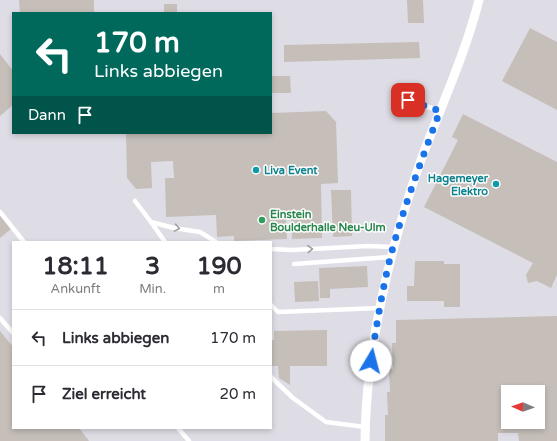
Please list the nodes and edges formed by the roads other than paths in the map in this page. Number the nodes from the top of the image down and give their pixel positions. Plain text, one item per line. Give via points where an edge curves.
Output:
1 (480, 0) edge
2 (408, 100) dead end
3 (440, 111) junction
4 (135, 201) dead end
5 (0, 212) edge
6 (151, 222) junction
7 (23, 241) edge
8 (164, 241) edge
9 (214, 241) edge
10 (393, 247) junction
11 (272, 249) edge
12 (390, 257) junction
13 (294, 264) dead end
14 (272, 306) edge
15 (380, 308) junction
16 (0, 318) edge
17 (12, 332) edge
18 (272, 379) edge
19 (365, 427) junction
20 (179, 429) edge
21 (189, 441) edge
22 (365, 441) edge

1 - 3 street
2 - 3 lane
3 - 10 street
4 - 6 lane
5 - 7 lane
6 - 8 lane
6 -> 9 lane via 200,232
11 -> 10 lane
10 - 12 street
12 - 13 lane
12 - 15 street
14 - 15 lane via 278,312
15 - 19 street
16 - 17 lane
18 - 19 lane via 326,422
19 - 22 street
20 - 21 lane

